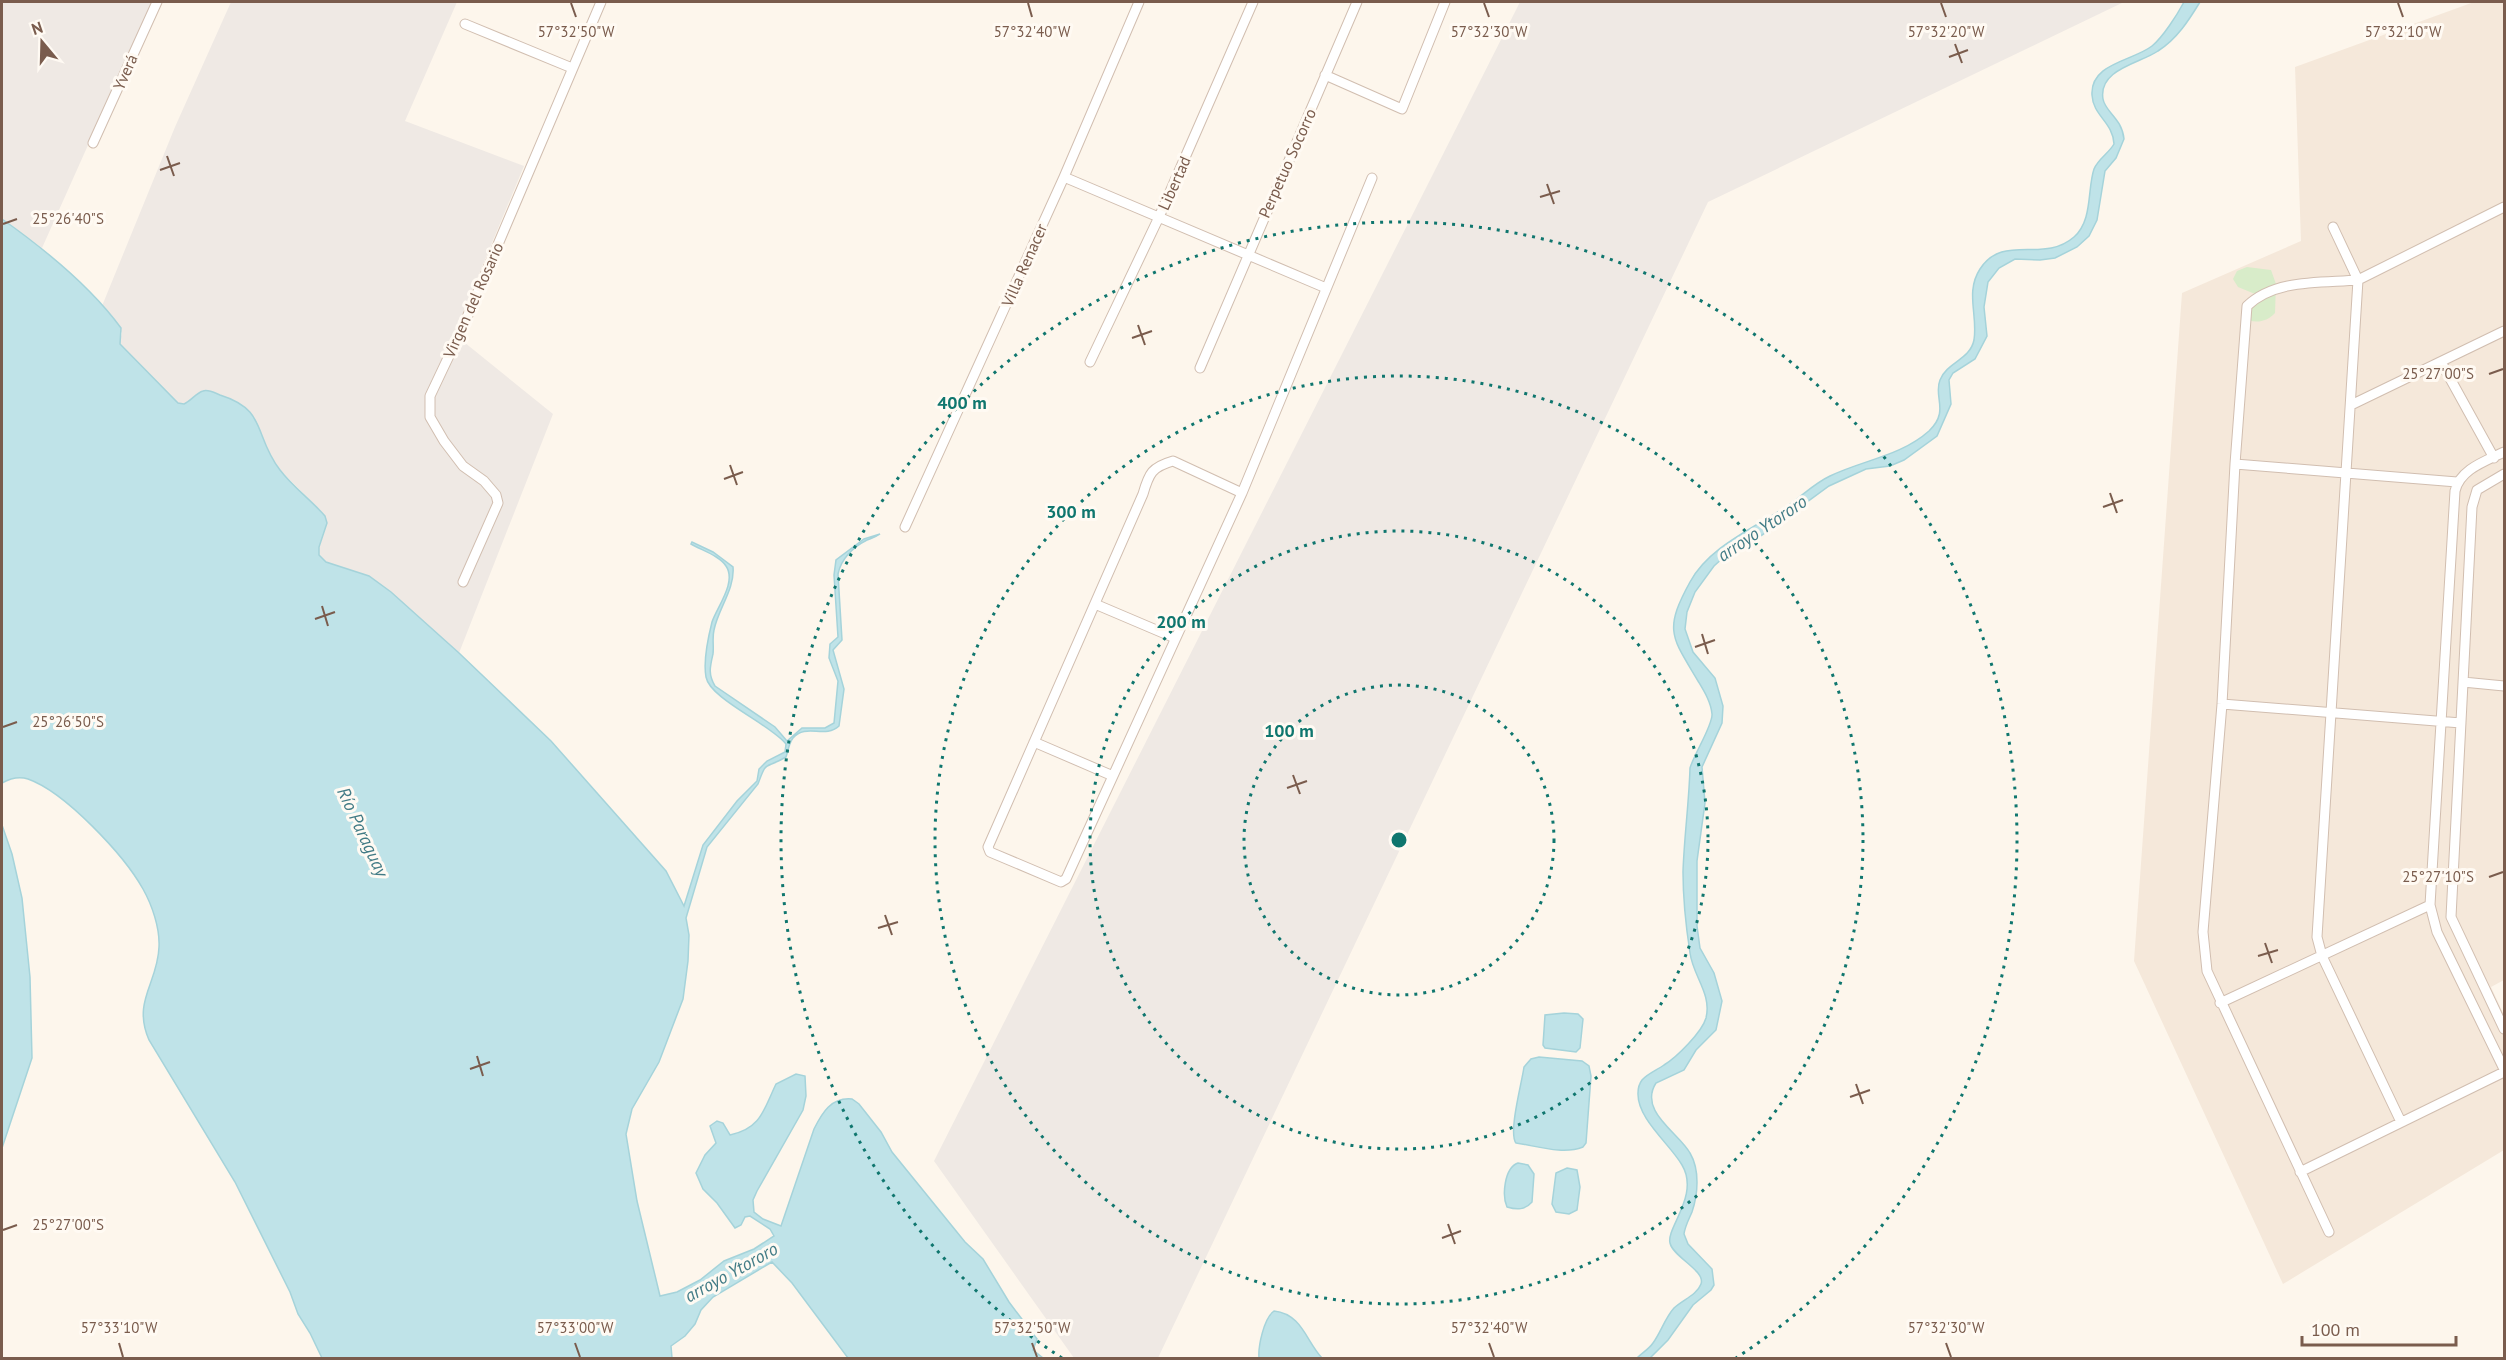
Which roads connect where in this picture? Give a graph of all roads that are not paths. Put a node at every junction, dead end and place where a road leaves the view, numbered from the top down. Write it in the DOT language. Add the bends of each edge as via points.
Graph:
graph roads {
  1 [pos="157,2"];
  2 [pos="601,2"];
  3 [pos="1139,2"];
  4 [pos="1253,2"];
  5 [pos="1357,2"];
  6 [pos="1445,2"];
  7 [pos="465,24"];
  8 [pos="572,68"];
  9 [pos="1325,75"];
  10 [pos="93,143"];
  11 [pos="1064,177"];
  12 [pos="1372,178"];
  13 [pos="2505,207"];
  14 [pos="1159,217"];
  15 [pos="2333,227"];
  16 [pos="1247,255"];
  17 [pos="2358,280"];
  18 [pos="1326,288"];
  19 [pos="2505,331"];
  20 [pos="1090,362"];
  21 [pos="2441,362"];
  22 [pos="1200,368"];
  23 [pos="2350,405"];
  24 [pos="2505,452"];
  25 [pos="2494,458"];
  26 [pos="2235,464"];
  27 [pos="2468,471"];
  28 [pos="2347,474"];
  29 [pos="2505,474"];
  30 [pos="2456,486"];
  31 [pos="2481,487"];
  32 [pos="1242,493"];
  33 [pos="2474,496"];
  34 [pos="905,527"];
  35 [pos="463,582"];
  36 [pos="1095,604"];
  37 [pos="1175,638"];
  38 [pos="2463,682"];
  39 [pos="2505,686"];
  40 [pos="2222,704"];
  41 [pos="2332,713"];
  42 [pos="2442,720"];
  43 [pos="2461,723"];
  44 [pos="1034,742"];
  45 [pos="1113,776"];
  46 [pos="2430,905"];
  47 [pos="2322,956"];
  48 [pos="2220,1003"];
  49 [pos="2505,1029"];
  50 [pos="2505,1070"];
  51 [pos="2401,1122"];
  52 [pos="2300,1172"];
  53 [pos="2329,1232"];
  1 -- 10 [label="street, Yverá"];
  2 -- 8 [label="street, Virgen del Rosario"];
  3 -- 11 [label="street, Villa Renacer"];
  4 -- 14 [label="street, Libertad"];
  5 -- 9 [label="street, Perpetuo Socorro"];
  6 -- 9 [label="street" via="1402,109"];
  7 -- 8 [label="street"];
  8 -- 35 [label="street, Virgen del Rosario" via="430,396 430,417 444,441 463,466 484,481 498,503"];
  9 -- 16 [label="street, Perpetuo Socorro"];
  11 -- 14 [label="street"];
  11 -- 34 [label="street, Villa Renacer"];
  12 -- 18 [label="street"];
  13 -- 17 [label="street"];
  14 -- 16 [label="street"];
  14 -- 20 [label="street, Libertad"];
  15 -- 17 [label="street"];
  16 -- 18 [label="street"];
  16 -- 22 [label="street, Perpetuo Socorro"];
  17 -- 23 [label="street"];
  17 -- 26 [label="street" via="2276,289 2258,296 2247,306"];
  18 -- 32 [label="street"];
  19 -- 21 [label="street"];
  21 -- 23 [label="street"];
  21 -- 25 [label="street"];
  23 -- 28 [label="street"];
  24 -- 25 [label="street"];
  25 -- 27 [label="street"];
  26 -- 28 [label="street"];
  26 -- 40 [label="street"];
  27 -- 30 [label="street"];
  27 -- 31 [label="street"];
  28 -- 30 [label="street"];
  28 -- 41 [label="street"];
  29 -- 31 [label="street"];
  30 -- 33 [label="street"];
  30 -- 42 [label="street"];
  31 -- 33 [label="street"];
  32 -- 36 [label="street" via="1173,461 1157,466"];
  32 -- 37 [label="street"];
  33 -- 38 [label="street"];
  36 -- 37 [label="street"];
  36 -- 44 [label="street"];
  37 -- 45 [label="street"];
  38 -- 39 [label="street"];
  38 -- 43 [label="street"];
  40 -- 41 [label="street"];
  40 -- 48 [label="street" via="2203,932 2207,971"];
  41 -- 42 [label="street"];
  41 -- 47 [label="street" via="2317,915"];
  42 -- 43 [label="street"];
  42 -- 46 [label="street"];
  43 -- 49 [label="street" via="2451,917"];
  44 -- 45 [label="street"];
  44 -- 45 [label="street" via="988,847 990,852 1064,882"];
  46 -- 47 [label="street"];
  46 -- 50 [label="street" via="2437,932"];
  47 -- 48 [label="street"];
  47 -- 51 [label="street"];
  48 -- 52 [label="street"];
  50 -- 51 [label="street"];
  51 -- 52 [label="street"];
  52 -- 53 [label="street"];
}
